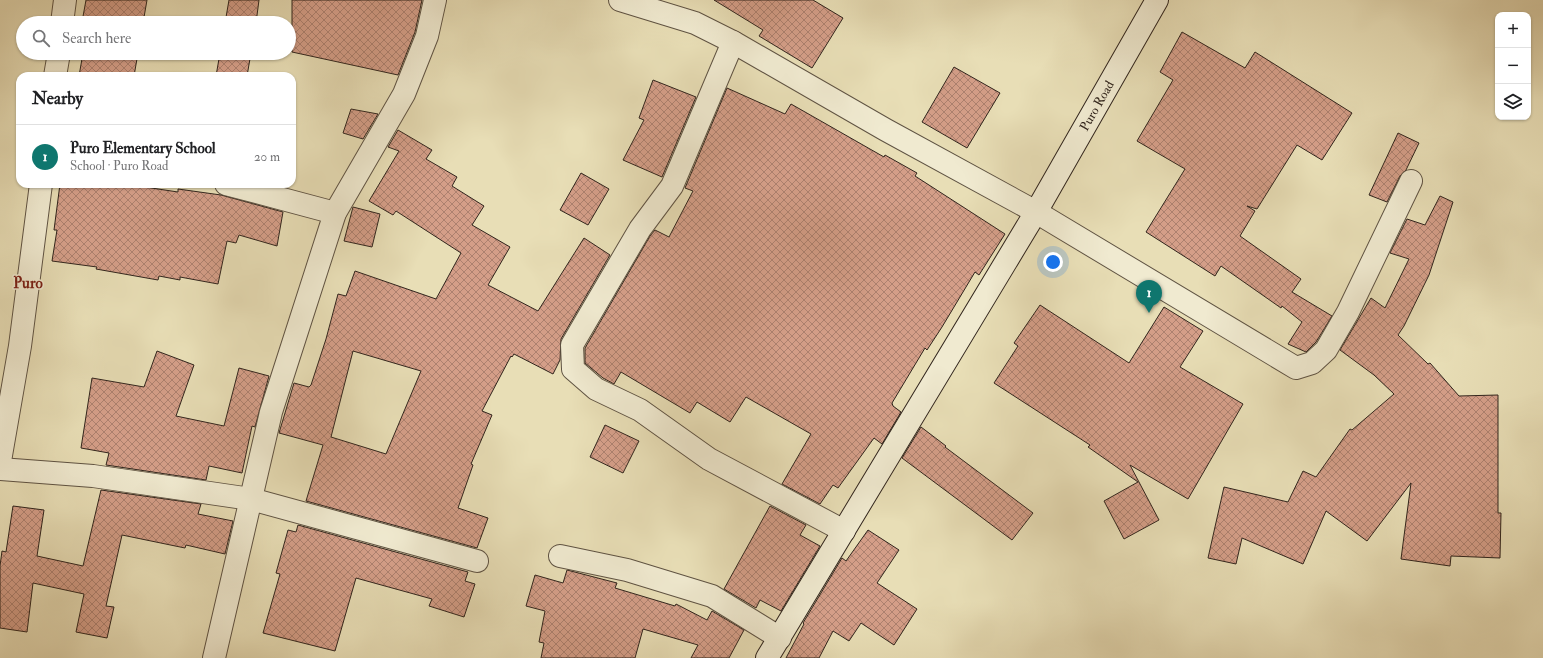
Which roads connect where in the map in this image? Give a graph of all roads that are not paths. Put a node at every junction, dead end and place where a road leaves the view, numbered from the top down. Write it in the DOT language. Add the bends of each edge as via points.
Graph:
graph roads {
  1 [pos="66,0"];
  2 [pos="435,0"];
  3 [pos="620,0"];
  4 [pos="1157,0"];
  5 [pos="63,16"];
  6 [pos="733,42"];
  7 [pos="57,60"];
  8 [pos="56,72"];
  9 [pos="1411,181"];
  10 [pos="40,188"];
  11 [pos="241,188"];
  12 [pos="1036,212"];
  13 [pos="335,213"];
  14 [pos="0,461"];
  15 [pos="0,469"];
  16 [pos="251,499"];
  17 [pos="844,531"];
  18 [pos="560,556"];
  19 [pos="477,561"];
  20 [pos="780,638"];
  21 [pos="214,658"];
  22 [pos="767,658"];
  1 -- 5 [label="street"];
  2 -- 13 [label="street" via="427,36 404,94"];
  3 -- 6 [label="street" via="695,24"];
  4 -- 12 [label="street, Puro Road"];
  6 -- 12 [label="street"];
  6 -- 17 [label="street" via="672,186 640,229 572,345 572,369 596,389 640,410 708,459"];
  7 -- 8 [label="street"];
  9 -- 12 [label="street" via="1348,312 1326,350 1312,363 1296,368"];
  10 -- 14 [label="street" via="20,346"];
  11 -- 13 [label="street"];
  12 -- 17 [label="street, Puro Road"];
  13 -- 16 [label="street" via="271,412"];
  15 -- 16 [label="street" via="93,476"];
  16 -- 19 [label="street"];
  16 -- 21 [label="street"];
  17 -- 20 [label="street, Puro Road"];
  18 -- 20 [label="street" via="627,570 712,596"];
  20 -- 22 [label="street, Puro Road"];
}
